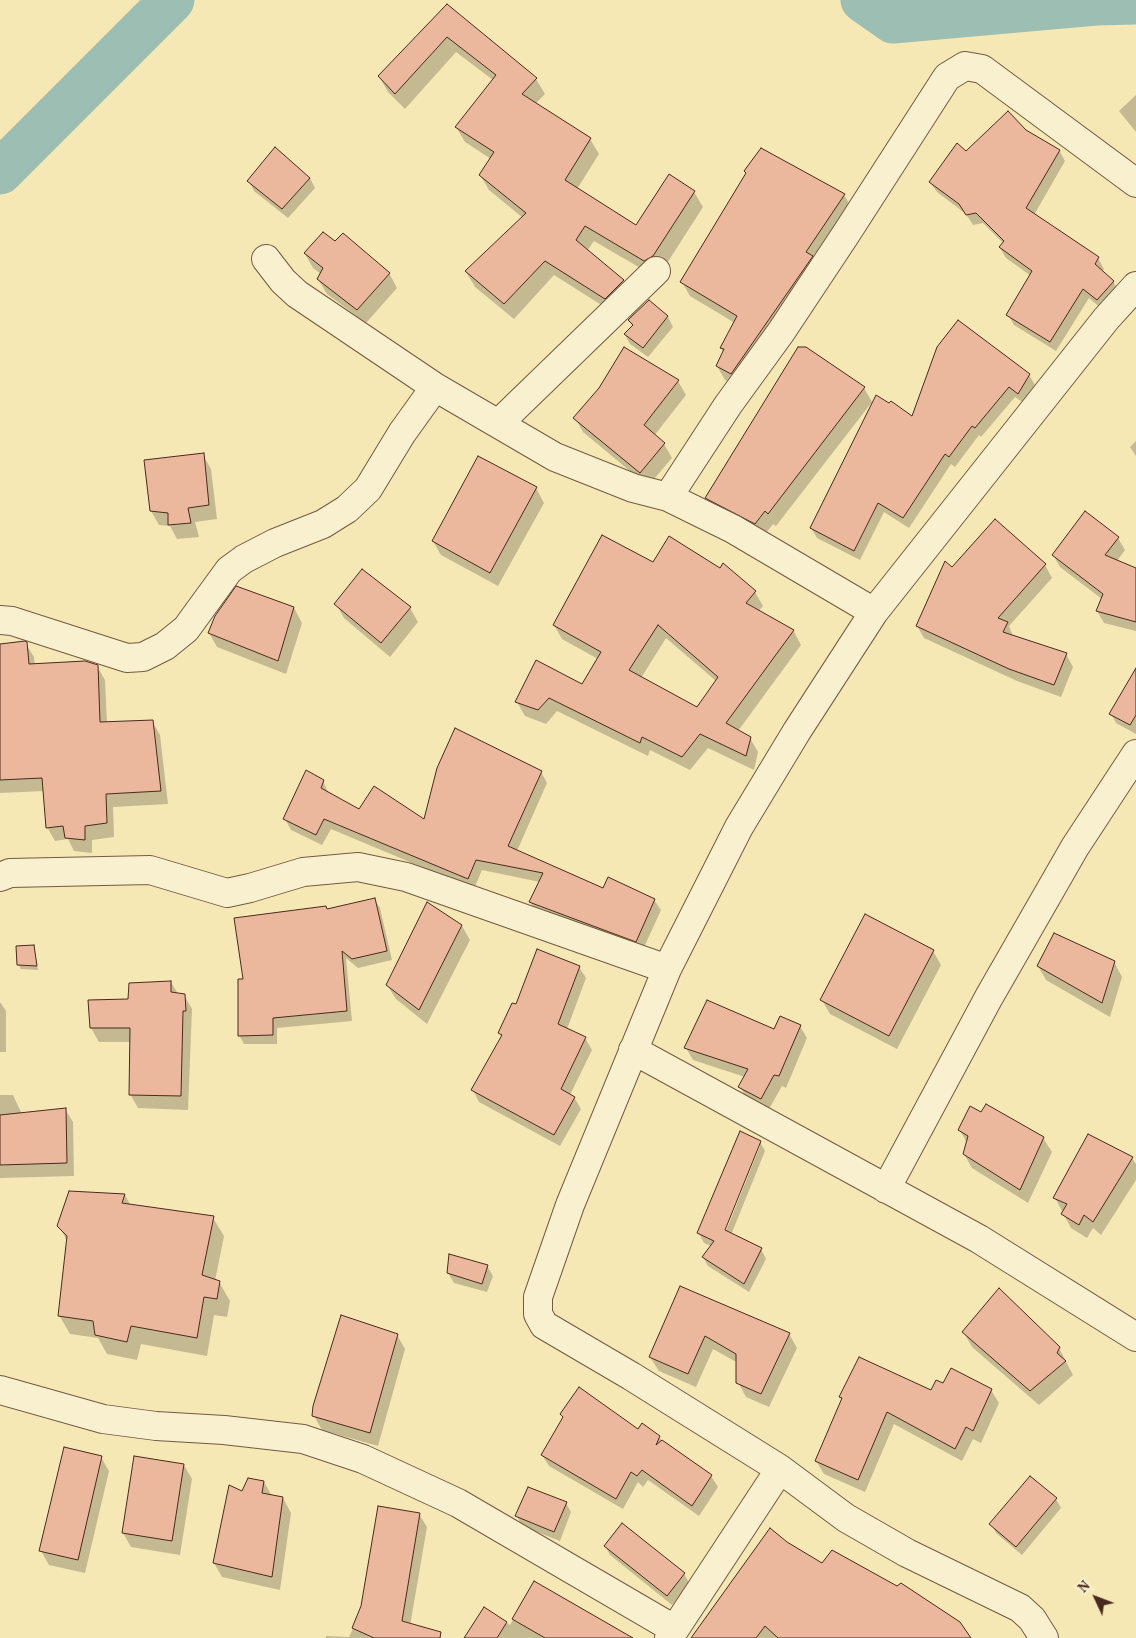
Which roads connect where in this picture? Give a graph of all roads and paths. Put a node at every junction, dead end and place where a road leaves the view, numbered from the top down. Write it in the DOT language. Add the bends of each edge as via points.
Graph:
graph roads {
  1 [pos="1136,183"];
  2 [pos="266,259"];
  3 [pos="656,271"];
  4 [pos="1136,286"];
  5 [pos="435,387"];
  6 [pos="499,423"];
  7 [pos="668,497"];
  8 [pos="874,612"];
  9 [pos="0,620"];
  10 [pos="1136,754"];
  11 [pos="0,877"];
  12 [pos="667,969"];
  13 [pos="633,1050"];
  14 [pos="886,1190"];
  15 [pos="1136,1336"];
  16 [pos="0,1390"];
  17 [pos="780,1469"];
  18 [pos="672,1634"];
  19 [pos="1044,1638"];
  1 -- 7 [label="street" via="982,69 965,66 947,77 841,242"];
  2 -- 5 [label="street" via="282,281 297,294"];
  3 -- 6 [label="street"];
  4 -- 8 [label="street" via="1106,319"];
  5 -- 6 [label="street"];
  5 -- 9 [label="street" via="368,488 347,509 322,524 275,542 229,570 186,629 165,646 143,657 127,658"];
  6 -- 7 [label="street" via="555,457 632,488"];
  7 -- 8 [label="street" via="733,529"];
  8 -- 12 [label="street" via="739,827"];
  10 -- 14 [label="street" via="1070,855 989,997"];
  11 -- 12 [label="street" via="10,873 150,870 227,892 303,872 358,868 406,877"];
  12 -- 13 [label="street"];
  13 -- 14 [label="street"];
  13 -- 17 [label="street" via="570,1205 538,1297 538,1314 544,1325"];
  14 -- 15 [label="street" via="979,1239"];
  16 -- 18 [label="street" via="103,1419 303,1438 363,1459 458,1503"];
  17 -- 18 [label="street"];
  17 -- 19 [label="street" via="846,1518 907,1553 1020,1608"];
}
